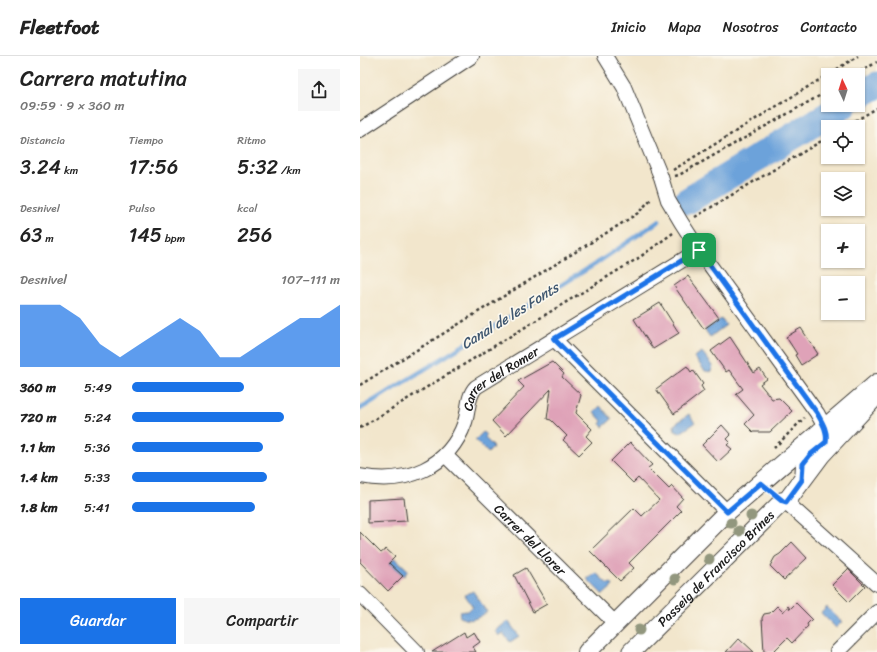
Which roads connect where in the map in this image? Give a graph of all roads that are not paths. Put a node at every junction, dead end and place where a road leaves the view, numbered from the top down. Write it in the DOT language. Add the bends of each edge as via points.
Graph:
graph roads {
  1 [pos="472,56"];
  2 [pos="605,56"];
  3 [pos="360,130"];
  4 [pos="699,250"];
  5 [pos="554,339"];
  6 [pos="877,383"];
  7 [pos="877,395"];
  8 [pos="824,427"];
  9 [pos="445,455"];
  10 [pos="777,469"];
  11 [pos="360,476"];
  12 [pos="761,483"];
  13 [pos="792,493"];
  14 [pos="727,512"];
  15 [pos="877,584"];
  16 [pos="360,594"];
  17 [pos="877,612"];
  18 [pos="615,623"];
  19 [pos="417,652"];
  20 [pos="587,652"];
  21 [pos="631,652"];
  22 [pos="837,652"];
  1 -- 3 [label="street"];
  2 -- 4 [label="street" via="624,87 668,200"];
  4 -- 5 [label="street, Carrer del Romer"];
  4 -- 8 [label="street" via="817,413"];
  5 -- 9 [label="street, Carrer del Romer" via="471,392 464,422 456,440"];
  5 -- 14 [label="street"];
  6 -- 8 [label="street"];
  7 -- 13 [label="street, Passeig de Francisco Brines" via="821,455"];
  8 -- 10 [label="street"];
  8 -- 13 [label="street" via="826,442 803,464"];
  9 -- 11 [label="street, Carrer del Romer" via="424,470 402,477 380,479"];
  9 -- 18 [label="street, Carrer del Llorer"];
  10 -- 12 [label="street"];
  10 -- 13 [label="street"];
  12 -- 13 [label="street"];
  12 -- 14 [label="street"];
  13 -- 15 [label="street"];
  13 -- 21 [label="street, Passeig de Francisco Brines"];
  14 -- 18 [label="street"];
  16 -- 19 [label="street"];
  17 -- 22 [label="street"];
  18 -- 20 [label="street"];
}
